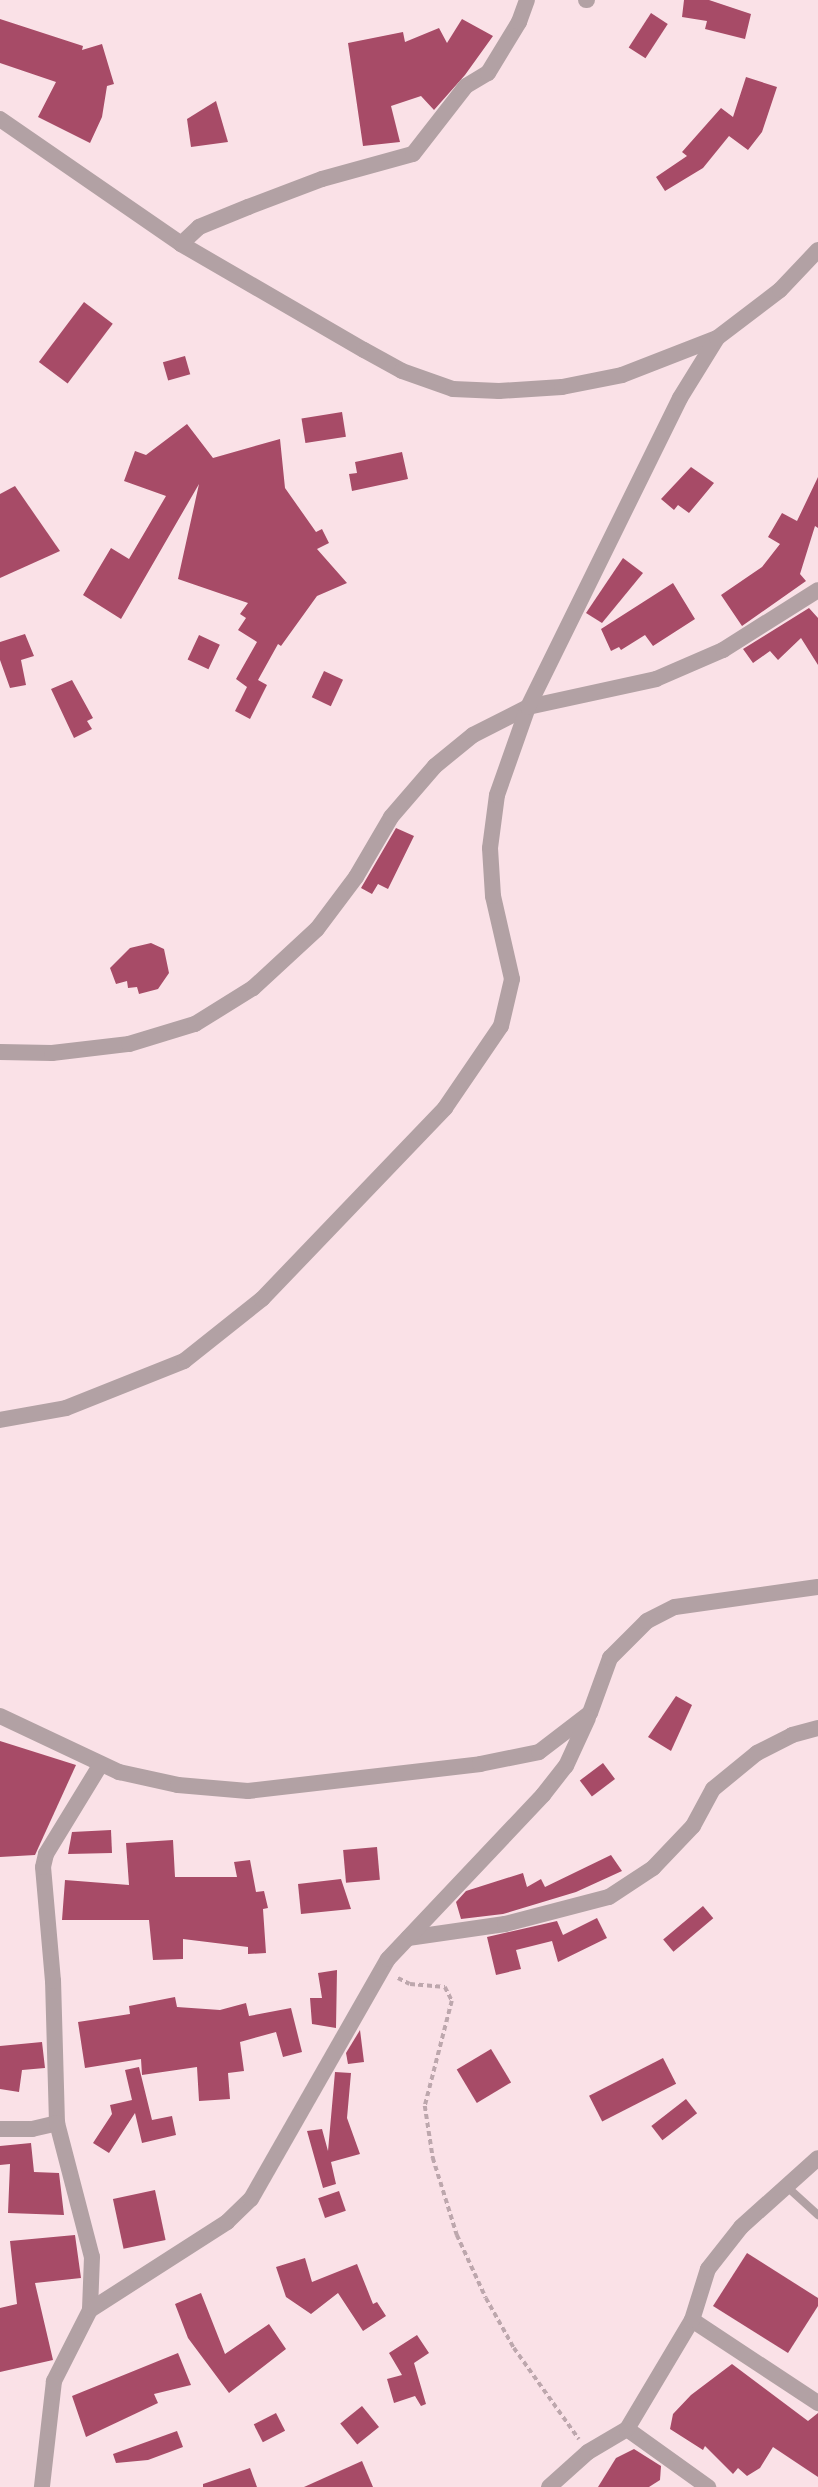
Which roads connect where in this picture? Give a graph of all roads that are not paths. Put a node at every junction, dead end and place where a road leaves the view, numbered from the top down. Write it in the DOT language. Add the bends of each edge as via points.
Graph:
graph roads {
  1 [pos="527,0"];
  2 [pos="0,119"];
  3 [pos="181,244"];
  4 [pos="818,250"];
  5 [pos="717,338"];
  6 [pos="818,590"];
  7 [pos="528,707"];
  8 [pos="0,1052"];
  9 [pos="0,1420"];
  10 [pos="818,1587"];
  11 [pos="590,1713"];
  12 [pos="0,1716"];
  13 [pos="818,1728"];
  14 [pos="102,1763"];
  15 [pos="408,1938"];
  16 [pos="57,2123"];
  17 [pos="0,2129"];
  18 [pos="818,2158"];
  19 [pos="785,2185"];
  20 [pos="818,2215"];
  21 [pos="90,2310"];
  22 [pos="692,2320"];
  23 [pos="818,2403"];
  24 [pos="627,2428"];
  25 [pos="42,2487"];
  26 [pos="549,2487"];
  27 [pos="708,2487"];
  1 -- 3 [label="street" via="488,73 466,86 413,154 322,179 248,207 199,227"];
  2 -- 3 [label="street"];
  3 -- 5 [label="street" via="393,366 453,389 562,387 622,375"];
  4 -- 5 [label="street" via="780,290"];
  5 -- 7 [label="street" via="680,398"];
  6 -- 7 [label="street" via="723,650 656,678"];
  7 -- 8 [label="street" via="473,735 435,766 391,817 356,877 317,929 253,988 195,1024 129,1044 52,1053"];
  7 -- 9 [label="street" via="497,795 490,848 493,896 512,979 501,1026 445,1108 262,1299 184,1362 66,1408"];
  10 -- 11 [label="street" via="675,1607 647,1621 610,1658"];
  11 -- 14 [label="street" via="539,1752 480,1764 248,1791 189,1786 119,1772"];
  11 -- 15 [label="street" via="566,1766 551,1785"];
  12 -- 14 [label="street"];
  13 -- 15 [label="street" via="792,1735 757,1754 713,1789 694,1826 653,1868 609,1897 505,1924"];
  14 -- 16 [label="street" via="46,1854 43,1867 53,1981"];
  15 -- 21 [label="street" via="388,1959 251,2199 227,2222"];
  16 -- 17 [label="street"];
  16 -- 21 [label="street" via="92,2257"];
  18 -- 19 [label="street"];
  19 -- 20 [label="lane"];
  19 -- 22 [label="street" via="741,2227 708,2269"];
  21 -- 25 [label="street" via="54,2381"];
  22 -- 23 [label="street"];
  22 -- 24 [label="street"];
  24 -- 26 [label="street" via="588,2452"];
  24 -- 27 [label="street"];
}
